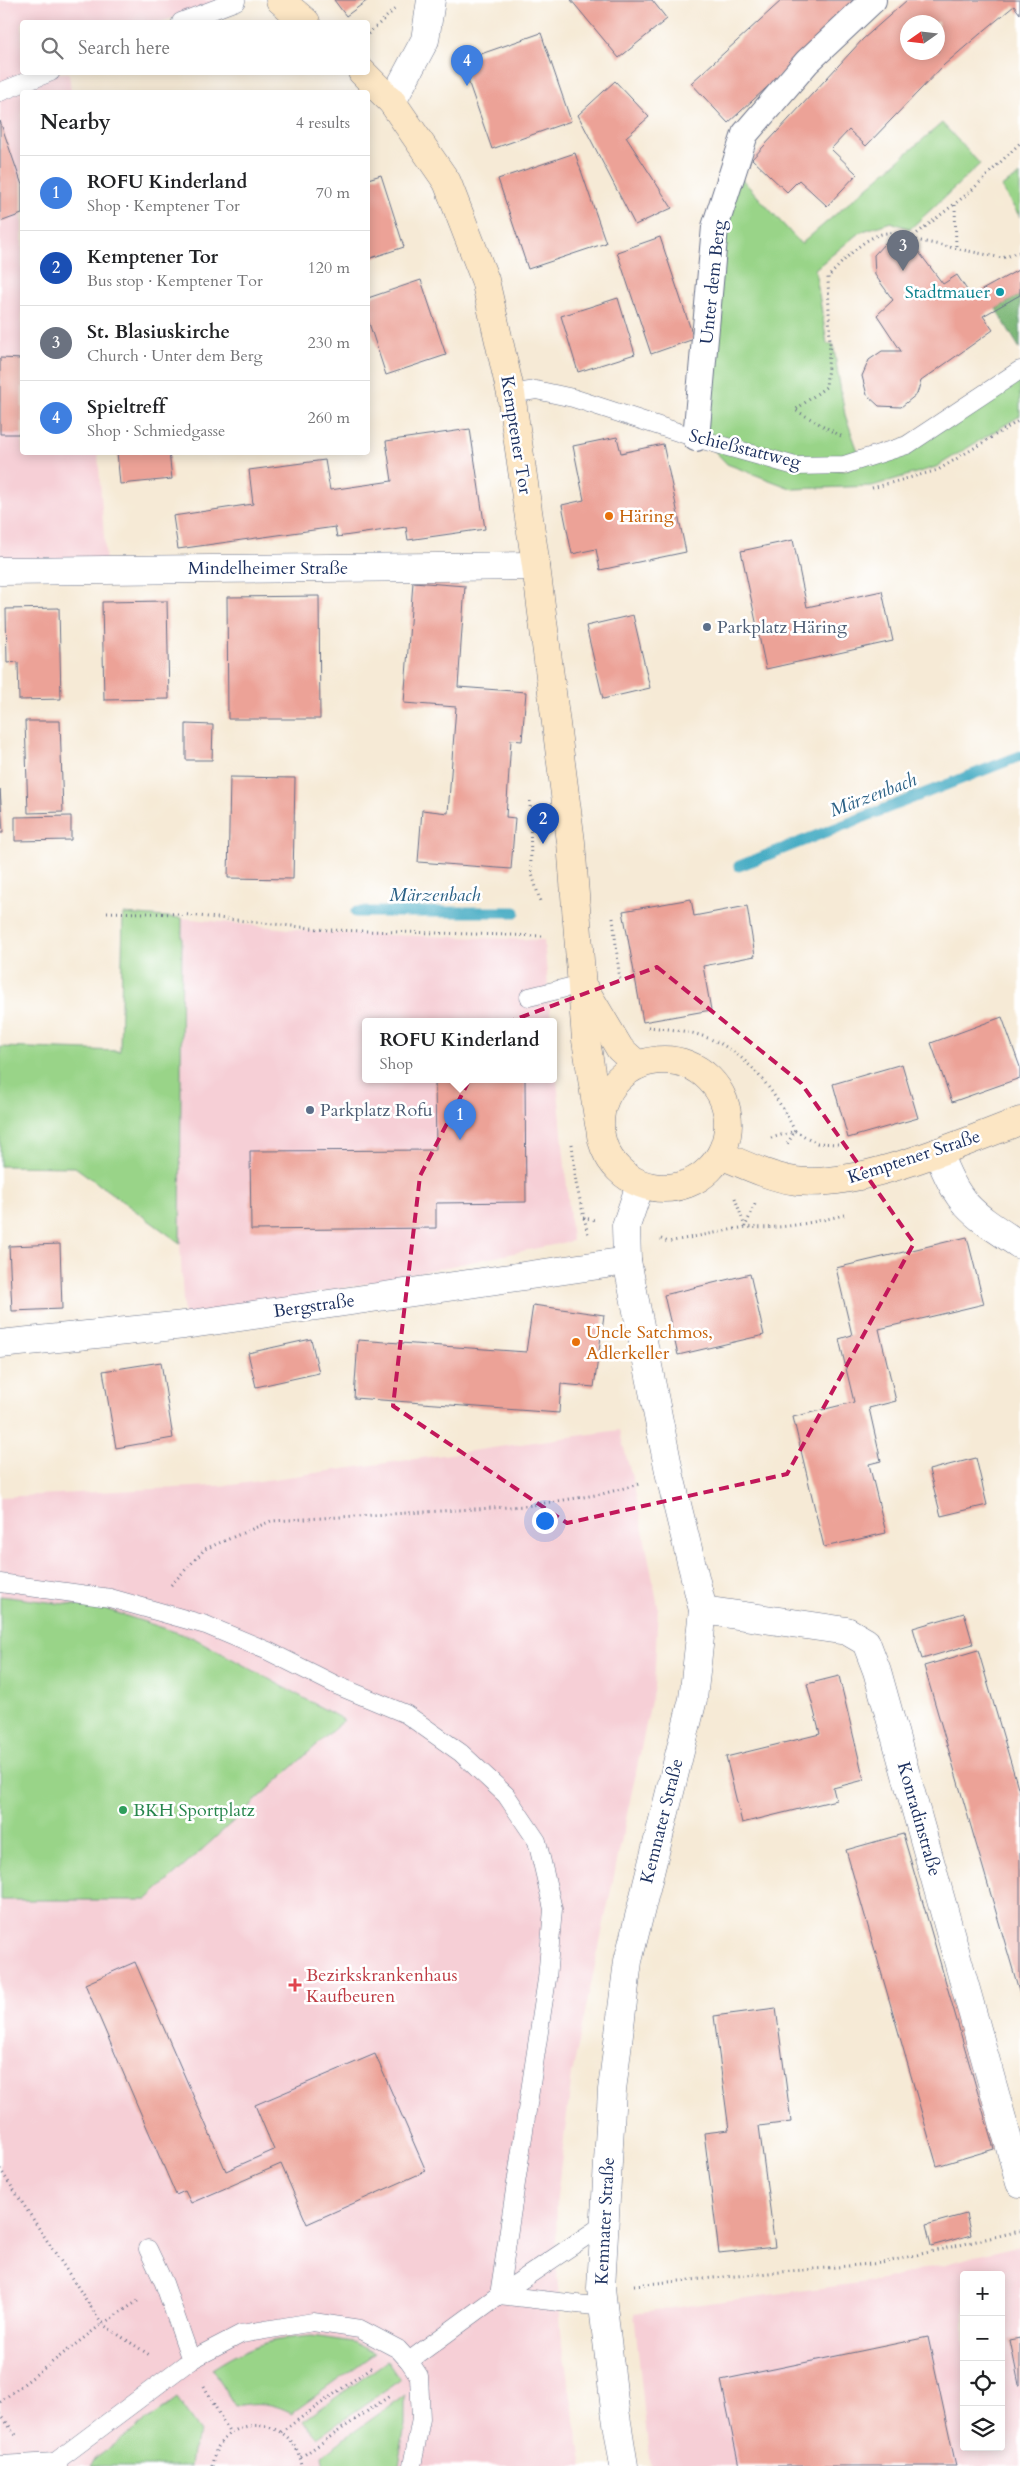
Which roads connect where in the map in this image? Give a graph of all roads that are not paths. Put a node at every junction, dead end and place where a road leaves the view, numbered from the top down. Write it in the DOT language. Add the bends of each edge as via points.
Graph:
graph roads {
  1 [pos="280,0"];
  2 [pos="431,0"];
  3 [pos="873,0"];
  4 [pos="236,1"];
  5 [pos="186,20"];
  6 [pos="304,20"];
  7 [pos="43,75"];
  8 [pos="365,75"];
  9 [pos="0,92"];
  10 [pos="392,102"];
  11 [pos="1020,370"];
  12 [pos="511,394"];
  13 [pos="696,438"];
  14 [pos="536,566"];
  15 [pos="0,571"];
  16 [pos="582,984"];
  17 [pos="529,996"];
  18 [pos="638,1065"];
  19 [pos="1020,1121"];
  20 [pos="599,1124"];
  21 [pos="938,1152"];
  22 [pos="721,1154"];
  23 [pos="640,1184"];
  24 [pos="1020,1245"];
  25 [pos="626,1261"];
  26 [pos="0,1344"];
  27 [pos="0,1582"];
  28 [pos="703,1610"];
  29 [pos="1020,2183"];
  30 [pos="603,2225"];
  31 [pos="148,2249"];
  32 [pos="499,2295"];
  33 [pos="602,2298"];
  34 [pos="191,2360"];
  35 [pos="409,2362"];
  36 [pos="57,2464"];
  37 [pos="0,2465"];
  38 [pos="412,2466"];
  39 [pos="624,2466"];
  1 -- 6 [label="main road"];
  2 -- 10 [label="street" via="425,40"];
  3 -- 13 [label="street, Unter dem Berg" via="807,62 744,134 715,226"];
  4 -- 5 [label="lane"];
  7 -- 9 [label="lane"];
  8 -- 10 [label="main road, Kemptener Tor"];
  10 -- 12 [label="main road, Kemptener Tor" via="447,182 485,280"];
  11 -- 13 [label="lane, Schießstattweg" via="907,445 844,466 795,466"];
  12 -- 13 [label="lane, Schießstattweg" via="536,390 573,398"];
  12 -- 14 [label="main road, Kemptener Tor"];
  14 -- 15 [label="street, Mindelheimer Straße"];
  14 -- 16 [label="main road, Kemptener Tor" via="571,842"];
  16 -- 17 [label="lane"];
  16 -- 18 [label="main road, Kemptener Tor" via="620,1049"];
  16 -- 20 [label="main road, Kemptener Tor" via="586,1040"];
  18 -- 20 [label="main road" via="620,1076 606,1094"];
  18 -- 22 [label="main road" via="658,1060 680,1062 696,1068 713,1082 727,1113 727,1137"];
  19 -- 21 [label="main road, Kemptener Straße"];
  20 -- 23 [label="main road" via="610,1160 617,1169"];
  21 -- 22 [label="main road, Kemptener Straße" via="838,1182 797,1181 768,1175"];
  21 -- 24 [label="street" via="960,1199 976,1216"];
  22 -- 23 [label="main road" via="711,1168 680,1187 659,1189"];
  23 -- 25 [label="street, Kemnater Straße" via="626,1226"];
  25 -- 26 [label="street, Bergstraße" via="184,1325"];
  25 -- 28 [label="street, Kemnater Straße" via="670,1476"];
  27 -- 32 [label="lane" via="110,1598 206,1625 268,1651 336,1685 406,1714 461,1754 506,1796 537,1841 553,1909 547,1979"];
  28 -- 29 [label="street, Konradinstraße" via="847,1632 866,1642 878,1671"];
  28 -- 30 [label="street, Kemnater Straße" via="693,1699 628,1961 612,2090"];
  30 -- 32 [label="lane"];
  30 -- 33 [label="street, Kemnater Straße"];
  31 -- 34 [label="lane" via="164,2283"];
  32 -- 33 [label="lane"];
  32 -- 35 [label="lane"];
  33 -- 39 [label="street, Kemnater Straße"];
  34 -- 35 [label="lane" via="242,2334 313,2322 360,2329"];
  34 -- 36 [label="lane"];
  35 -- 38 [label="lane" via="421,2419"];
  36 -- 37 [label="lane"];
}
